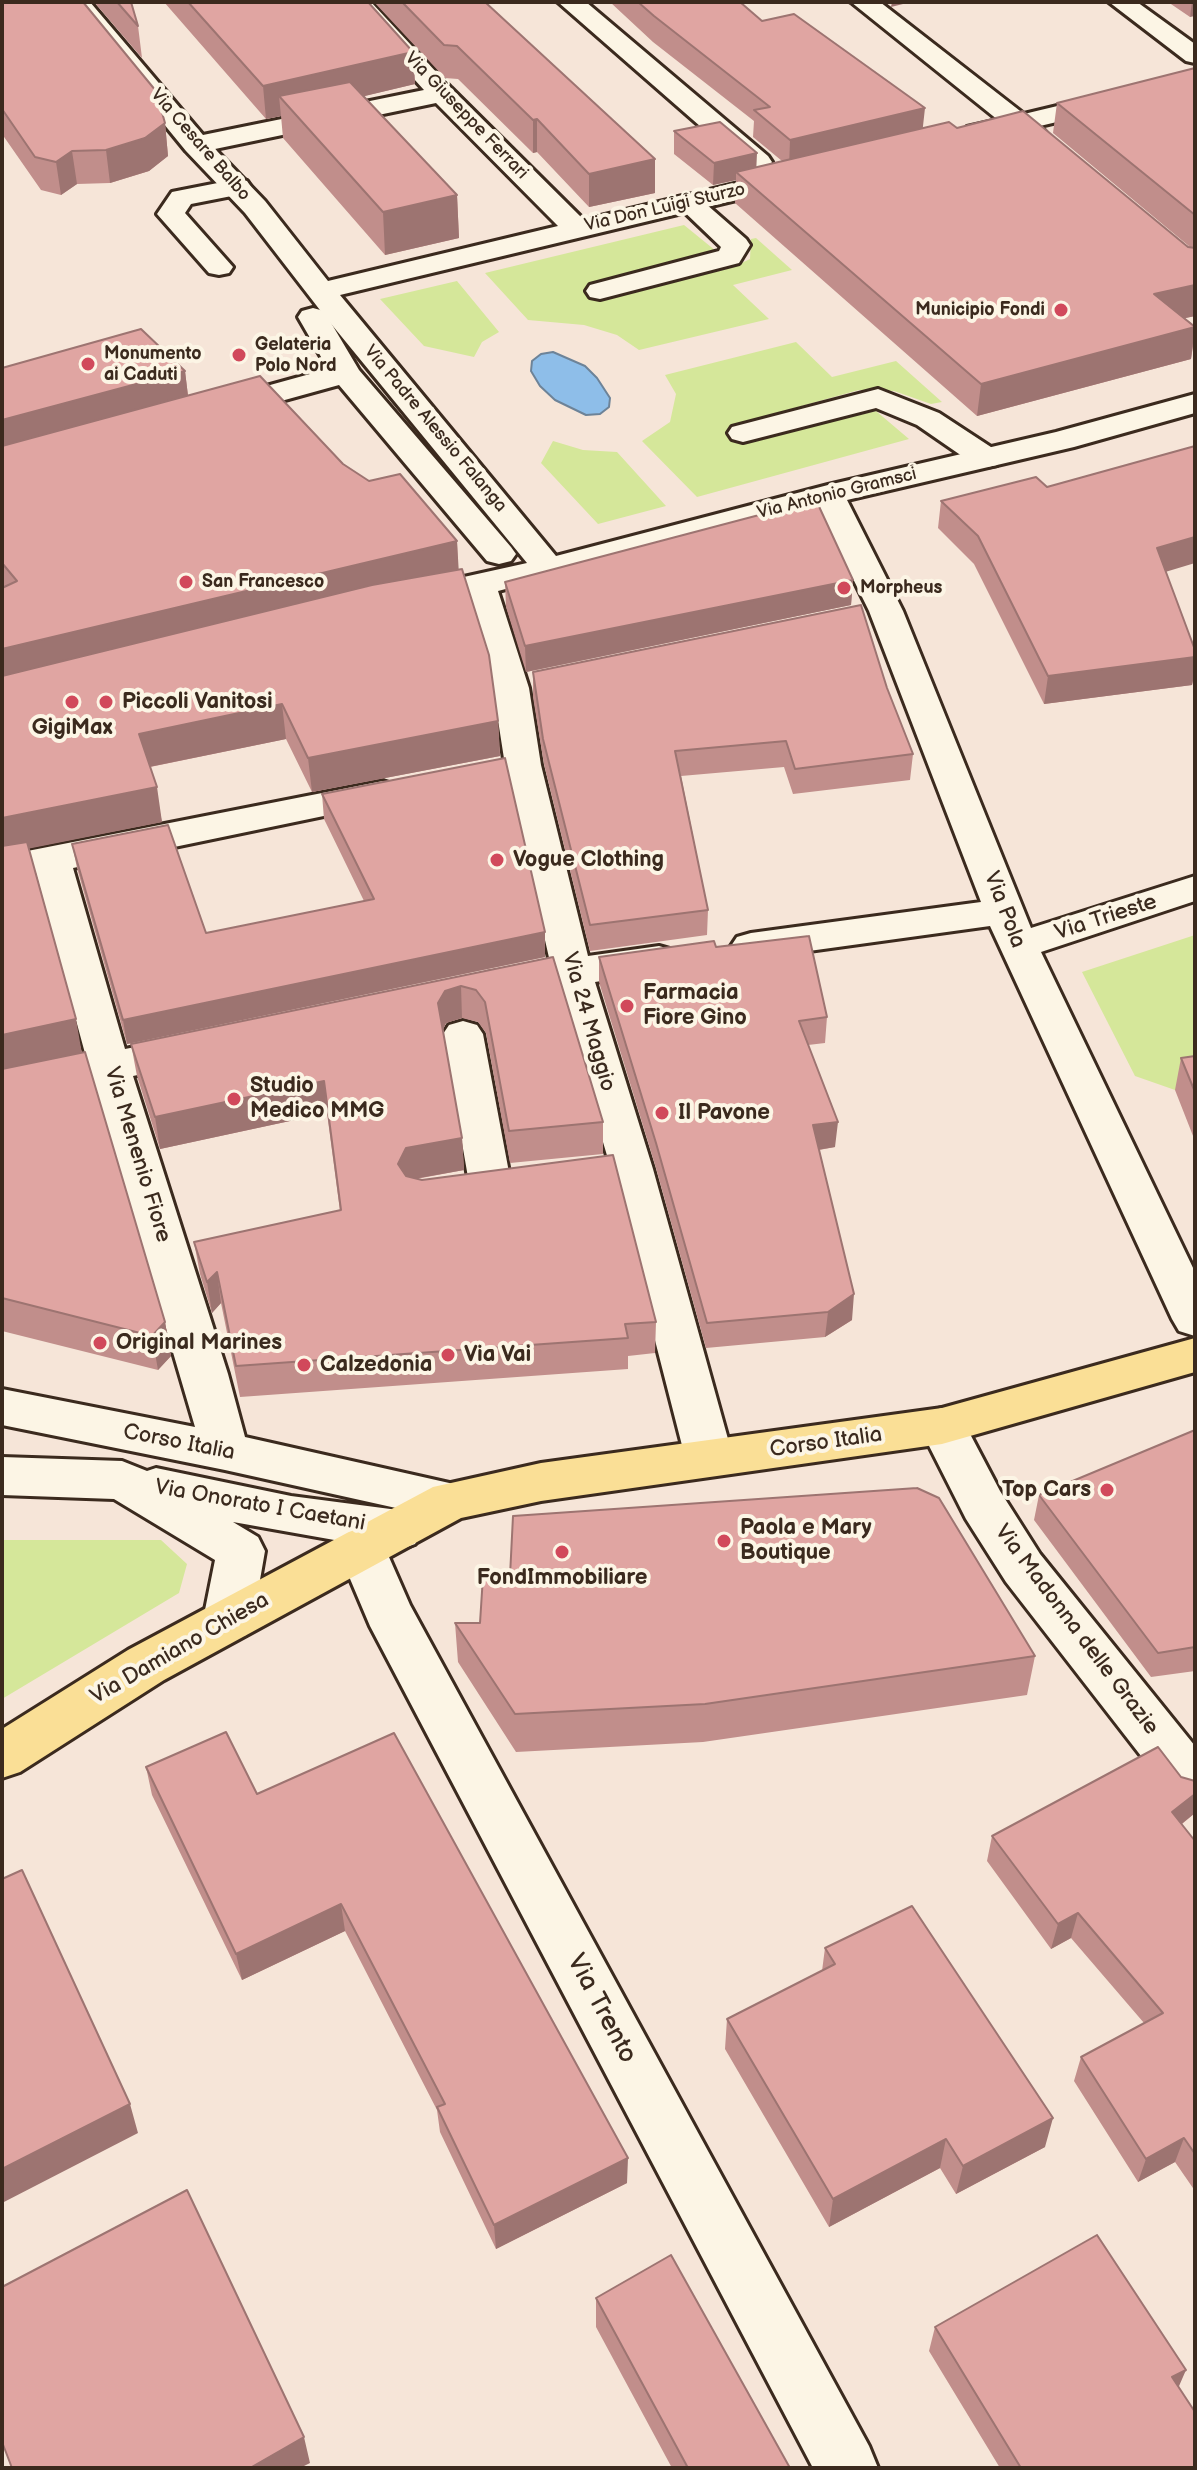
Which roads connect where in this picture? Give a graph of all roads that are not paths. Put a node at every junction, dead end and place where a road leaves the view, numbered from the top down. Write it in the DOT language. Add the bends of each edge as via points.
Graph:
graph roads {
  1 [pos="77,2"];
  2 [pos="357,2"];
  3 [pos="571,2"];
  4 [pos="864,2"];
  5 [pos="1121,2"];
  6 [pos="1195,56"];
  7 [pos="1195,81"];
  8 [pos="442,94"];
  9 [pos="1019,123"];
  10 [pos="945,141"];
  11 [pos="196,145"];
  12 [pos="1054,152"];
  13 [pos="812,173"];
  14 [pos="783,180"];
  15 [pos="238,187"];
  16 [pos="688,203"];
  17 [pos="577,229"];
  18 [pos="219,267"];
  19 [pos="600,291"];
  20 [pos="317,304"];
  21 [pos="346,374"];
  22 [pos="1195,403"];
  23 [pos="181,419"];
  24 [pos="743,433"];
  25 [pos="986,458"];
  26 [pos="828,495"];
  27 [pos="547,568"];
  28 [pos="489,570"];
  29 [pos="373,606"];
  30 [pos="414,786"];
  31 [pos="55,858"];
  32 [pos="2,868"];
  33 [pos="1195,888"];
  34 [pos="1011,928"];
  35 [pos="572,971"];
  36 [pos="457,992"];
  37 [pos="463,1034"];
  38 [pos="231,1041"];
  39 [pos="110,1068"];
  40 [pos="2,1088"];
  41 [pos="451,1189"];
  42 [pos="1195,1319"];
  43 [pos="1195,1355"];
  44 [pos="2,1407"];
  45 [pos="942,1426"];
  46 [pos="225,1451"];
  47 [pos="709,1457"];
  48 [pos="2,1476"];
  49 [pos="122,1480"];
  50 [pos="450,1501"];
  51 [pos="379,1539"];
  52 [pos="228,1620"];
  53 [pos="2,1756"];
  54 [pos="1195,1785"];
  55 [pos="847,2468"];
  1 -- 11 [label="street, Via Cesare Balbo"];
  2 -- 8 [label="street, Via Giuseppe Ferrari"];
  3 -- 14 [label="street"];
  4 -- 9 [label="street"];
  5 -- 6 [label="lane"];
  7 -- 9 [label="street"];
  8 -- 11 [label="street"];
  8 -- 17 [label="street, Via Giuseppe Ferrari"];
  9 -- 10 [label="street"];
  9 -- 12 [label="street"];
  11 -- 15 [label="street, Via Cesare Balbo"];
  13 -- 14 [label="street, Via Don Luigi Sturzo"];
  14 -- 16 [label="street, Via Don Luigi Sturzo"];
  15 -- 18 [label="lane" via="181,198 171,214"];
  15 -- 20 [label="street, Via Cesare Balbo"];
  16 -- 17 [label="street, Via Don Luigi Sturzo"];
  16 -- 19 [label="lane" via="736,245 729,257"];
  17 -- 20 [label="street, Via Don Luigi Sturzo"];
  20 -- 21 [label="street"];
  20 -- 27 [label="street, Via Padre Alessio Falanga"];
  21 -- 23 [label="street"];
  21 -- 28 [label="street"];
  22 -- 25 [label="street, Via Antonio Gramsci"];
  24 -- 25 [label="lane" via="878,398 928,419"];
  25 -- 26 [label="street, Via Antonio Gramsci"];
  26 -- 27 [label="street, Via Antonio Gramsci"];
  26 -- 34 [label="street, Via Pola" via="871,614"];
  27 -- 28 [label="street, Via Antonio Gramsci"];
  28 -- 29 [label="street, Via Antonio Gramsci"];
  28 -- 35 [label="street, Via 24 Maggio" via="525,685 507,768"];
  30 -- 31 [label="street"];
  31 -- 32 [label="street"];
  31 -- 39 [label="street, Via Menenio Fiore"];
  33 -- 34 [label="street, Via Trieste"];
  34 -- 35 [label="street, Via Trieste" via="706,952"];
  34 -- 42 [label="street, Via Pola"];
  35 -- 36 [label="street, Via Trieste"];
  35 -- 47 [label="street, Via 24 Maggio" via="616,1170"];
  37 -- 41 [label="lane" via="506,1181"];
  38 -- 39 [label="street"];
  39 -- 40 [label="street"];
  39 -- 46 [label="street, Via Menenio Fiore"];
  43 -- 45 [label="main road, Corso Italia"];
  44 -- 46 [label="street, Corso Italia"];
  45 -- 47 [label="main road, Corso Italia"];
  45 -- 54 [label="street, Via Madonna delle Grazie" via="1023,1568"];
  46 -- 50 [label="street, Corso Italia"];
  47 -- 50 [label="main road, Corso Italia"];
  48 -- 49 [label="street, Via Onorato I Caetani"];
  49 -- 51 [label="street, Via Onorato I Caetani"];
  49 -- 52 [label="street, Via Onorato I Caetani" via="241,1551"];
  50 -- 51 [label="main road, Corso Italia"];
  51 -- 52 [label="main road, Via Damiano Chiesa"];
  51 -- 55 [label="street, Via Trento" via="388,1611"];
  52 -- 53 [label="main road, Via Damiano Chiesa"];
}
